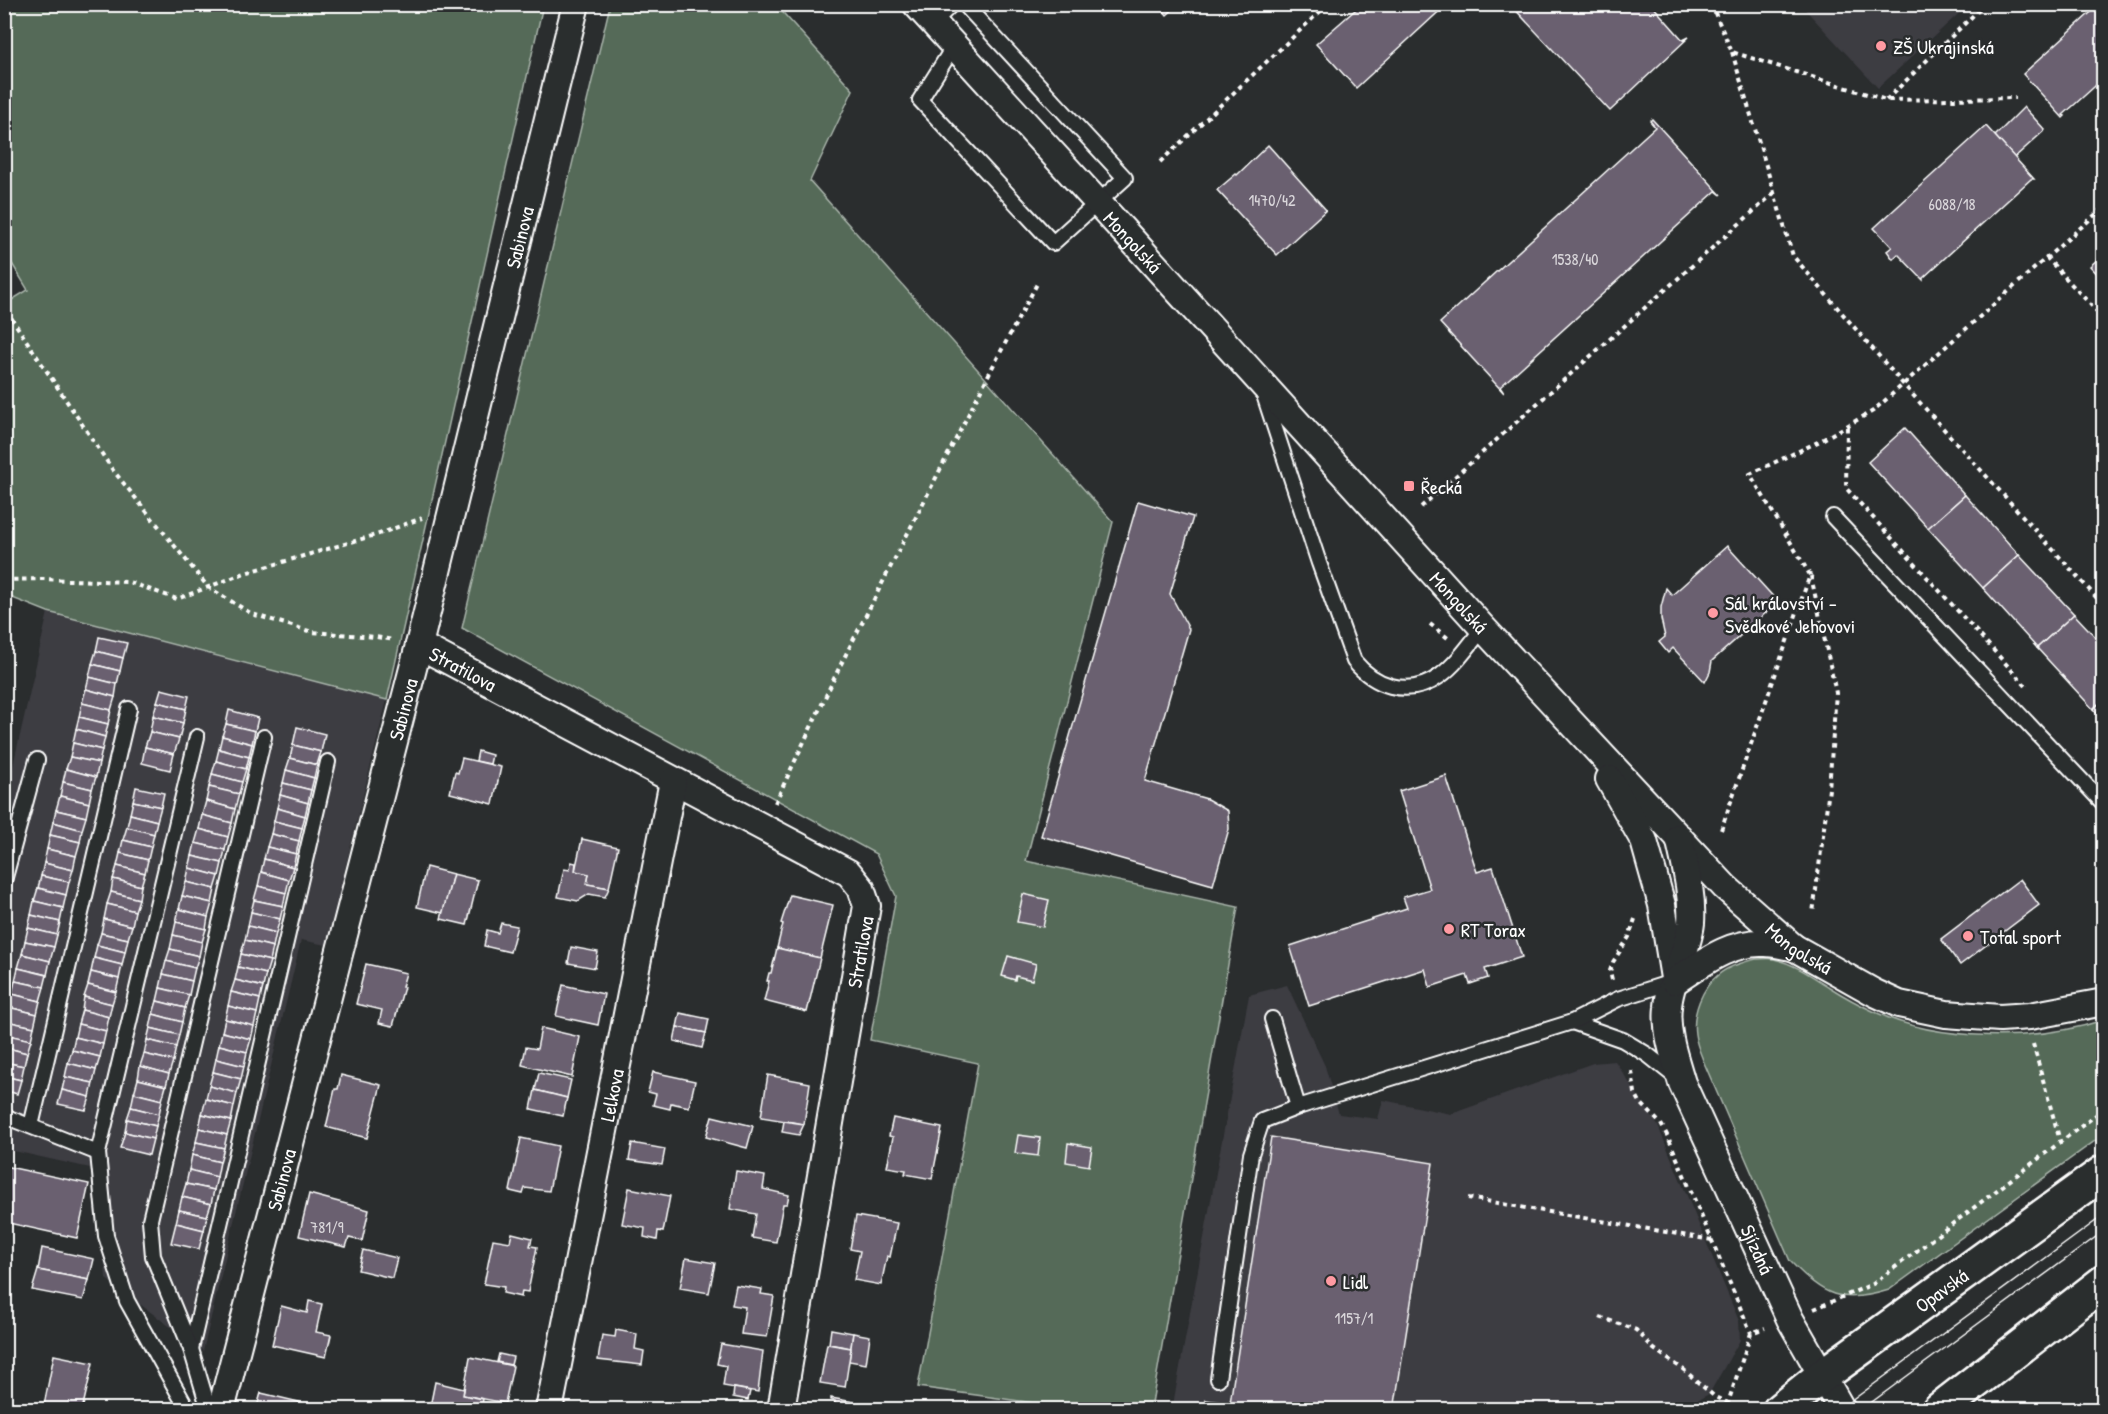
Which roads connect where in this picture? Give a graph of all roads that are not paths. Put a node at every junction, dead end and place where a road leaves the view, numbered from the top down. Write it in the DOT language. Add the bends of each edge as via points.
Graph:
graph roads {
  1 [pos="576,4"];
  2 [pos="952,4"];
  3 [pos="964,4"];
  4 [pos="924,14"];
  5 [pos="954,45"];
  6 [pos="1098,202"];
  7 [pos="1261,385"];
  8 [pos="1833,517"];
  9 [pos="1483,628"];
  10 [pos="419,645"];
  11 [pos="129,709"];
  12 [pos="1583,735"];
  13 [pos="196,737"];
  14 [pos="264,737"];
  15 [pos="37,760"];
  16 [pos="328,762"];
  17 [pos="673,781"];
  18 [pos="2103,804"];
  19 [pos="1678,837"];
  20 [pos="4,881"];
  21 [pos="1793,947"];
  22 [pos="1675,981"];
  23 [pos="2103,1002"];
  24 [pos="1272,1019"];
  25 [pos="1572,1022"];
  26 [pos="1682,1083"];
  27 [pos="1298,1107"];
  28 [pos="4,1116"];
  29 [pos="31,1126"];
  30 [pos="98,1153"];
  31 [pos="2103,1172"];
  32 [pos="2103,1282"];
  33 [pos="191,1349"];
  34 [pos="1988,1370"];
  35 [pos="1822,1376"];
  36 [pos="1218,1379"];
  37 [pos="191,1410"];
  38 [pos="209,1410"];
  39 [pos="221,1410"];
  40 [pos="549,1410"];
  41 [pos="781,1410"];
  42 [pos="1780,1410"];
  43 [pos="1842,1410"];
  44 [pos="1939,1410"];
  45 [pos="1961,1410"];
  1 -- 10 [label="street, Sabinova"];
  2 -- 4 [label="lane"];
  3 -- 6 [label="lane" via="1125,178"];
  4 -- 5 [label="street, Mongolská"];
  5 -- 6 [label="street, Mongolská"];
  5 -- 6 [label="lane" via="920,100 1053,243"];
  6 -- 7 [label="street, Mongolská"];
  7 -- 9 [label="street, Mongolská"];
  7 -- 9 [label="lane" via="1319,563 1354,661 1362,671 1383,684 1408,689 1421,686 1449,670"];
  8 -- 18 [label="lane"];
  9 -- 12 [label="street, Mongolská"];
  10 -- 17 [label="street, Stratilova"];
  10 -- 39 [label="street, Sabinova"];
  11 -- 29 [label="lane"];
  12 -- 19 [label="street, Mongolská"];
  12 -- 22 [label="street" via="1644,841 1662,905"];
  13 -- 30 [label="lane"];
  14 -- 33 [label="lane" via="150,1220 153,1256"];
  15 -- 20 [label="lane"];
  16 -- 33 [label="lane"];
  17 -- 40 [label="street, Lelkova"];
  17 -- 41 [label="street, Stratilova" via="849,873 861,888 867,906"];
  19 -- 21 [label="street, Mongolská" via="1725,888"];
  19 -- 22 [label="street, Sjízdná" via="1691,923"];
  21 -- 22 [label="street" via="1743,944 1723,950"];
  21 -- 23 [label="street, Mongolská" via="1866,988 1920,1009 2000,1018"];
  22 -- 25 [label="lane" via="1618,999"];
  22 -- 26 [label="street, Sjízdná" via="1668,1006 1669,1033"];
  24 -- 27 [label="lane"];
  25 -- 26 [label="lane" via="1623,1040"];
  25 -- 27 [label="lane"];
  26 -- 35 [label="street, Sjízdná" via="1790,1319"];
  27 -- 36 [label="lane" via="1262,1122 1251,1154"];
  28 -- 29 [label="lane"];
  29 -- 30 [label="lane"];
  30 -- 37 [label="lane" via="106,1236 127,1301 185,1406"];
  31 -- 35 [label="main road, Opavská"];
  32 -- 34 [label="main road"];
  33 -- 38 [label="lane"];
  34 -- 44 [label="main road"];
  34 -- 45 [label="main road"];
  35 -- 42 [label="main road, Opavská"];
  35 -- 43 [label="street, Sjízdná"];
}
